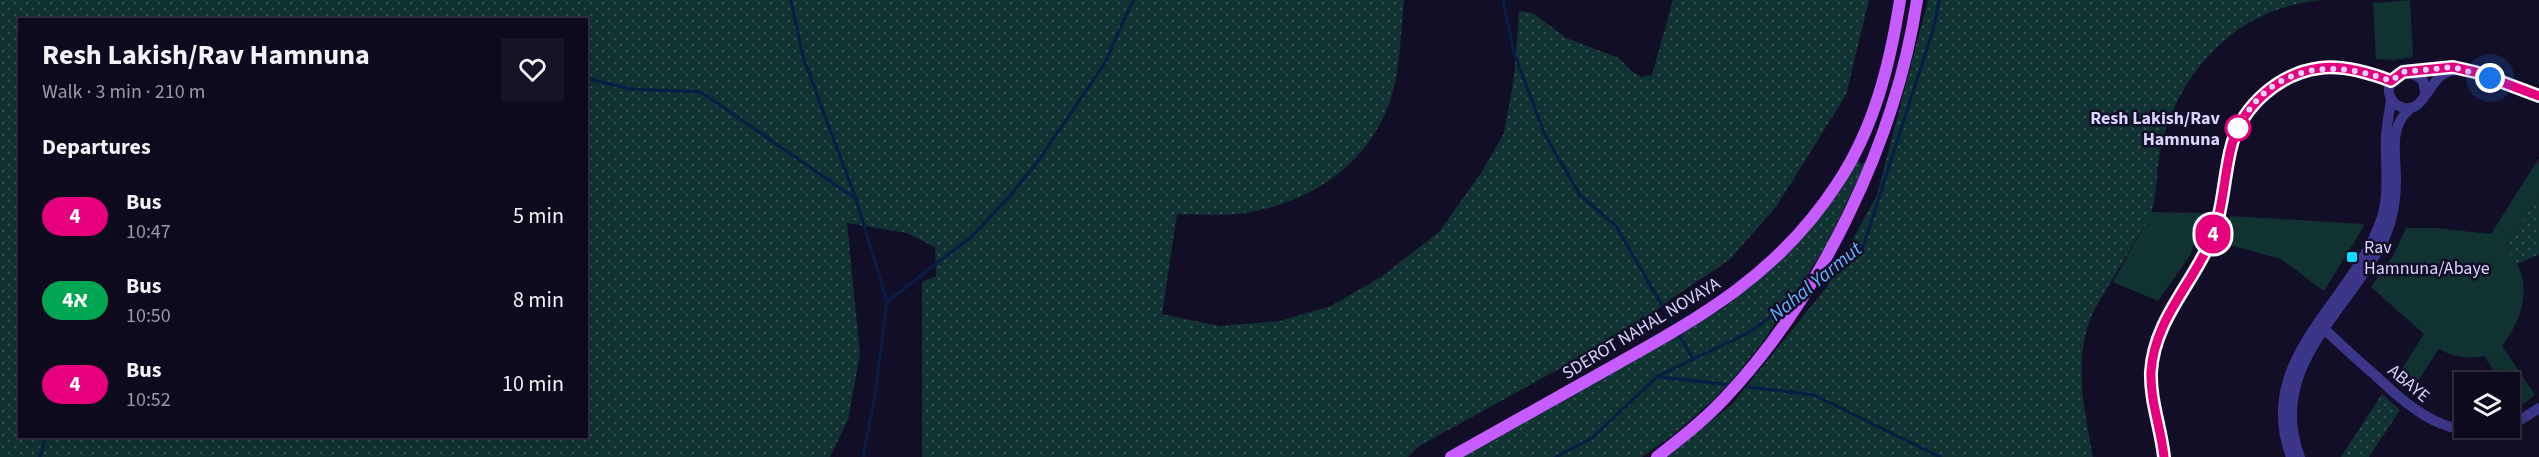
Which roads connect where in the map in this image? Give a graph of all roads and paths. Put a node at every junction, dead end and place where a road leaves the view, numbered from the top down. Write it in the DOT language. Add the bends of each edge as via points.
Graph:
graph roads {
  1 [pos="1900,0"];
  2 [pos="1917,0"];
  3 [pos="2464,69"];
  4 [pos="2413,73"];
  5 [pos="2391,81"];
  6 [pos="2425,93"];
  7 [pos="2539,96"];
  8 [pos="2391,98"];
  9 [pos="2411,108"];
  10 [pos="2321,326"];
  11 [pos="2539,408"];
  12 [pos="2520,421"];
  13 [pos="2454,427"];
  14 [pos="1451,457"];
  15 [pos="1657,457"];
  16 [pos="2164,457"];
  17 [pos="2290,457"];
  18 [pos="2301,457"];
  1 -- 14 [label="main road, SDEROT NAHAL NOVAYA" via="1885,77 1852,159 1823,204 1788,245 1748,283 1701,317"];
  2 -- 15 [label="main road" via="1904,67 1883,135 1816,275 1729,394"];
  3 -- 4 [label="street"];
  3 -- 6 [label="street" via="2443,74"];
  3 -- 7 [label="street"];
  4 -- 5 [label="street" via="2400,73"];
  4 -- 6 [label="street" via="2422,80"];
  5 -- 8 [label="street"];
  5 -- 16 [label="street" via="2350,70 2306,71 2276,85 2247,112 2232,142 2211,242 2155,344 2152,391"];
  6 -- 9 [label="street" via="2420,103"];
  8 -- 9 [label="street" via="2401,107"];
  8 -- 10 [label="street" via="2381,219"];
  9 -- 10 [label="street" via="2396,128 2396,194 2385,237"];
  10 -- 13 [label="street, ABAYE" via="2403,402 2422,415"];
  10 -- 17 [label="street" via="2296,358 2284,393 2283,422"];
  10 -- 18 [label="street" via="2295,387 2293,434"];
  11 -- 12 [label="street"];
}
